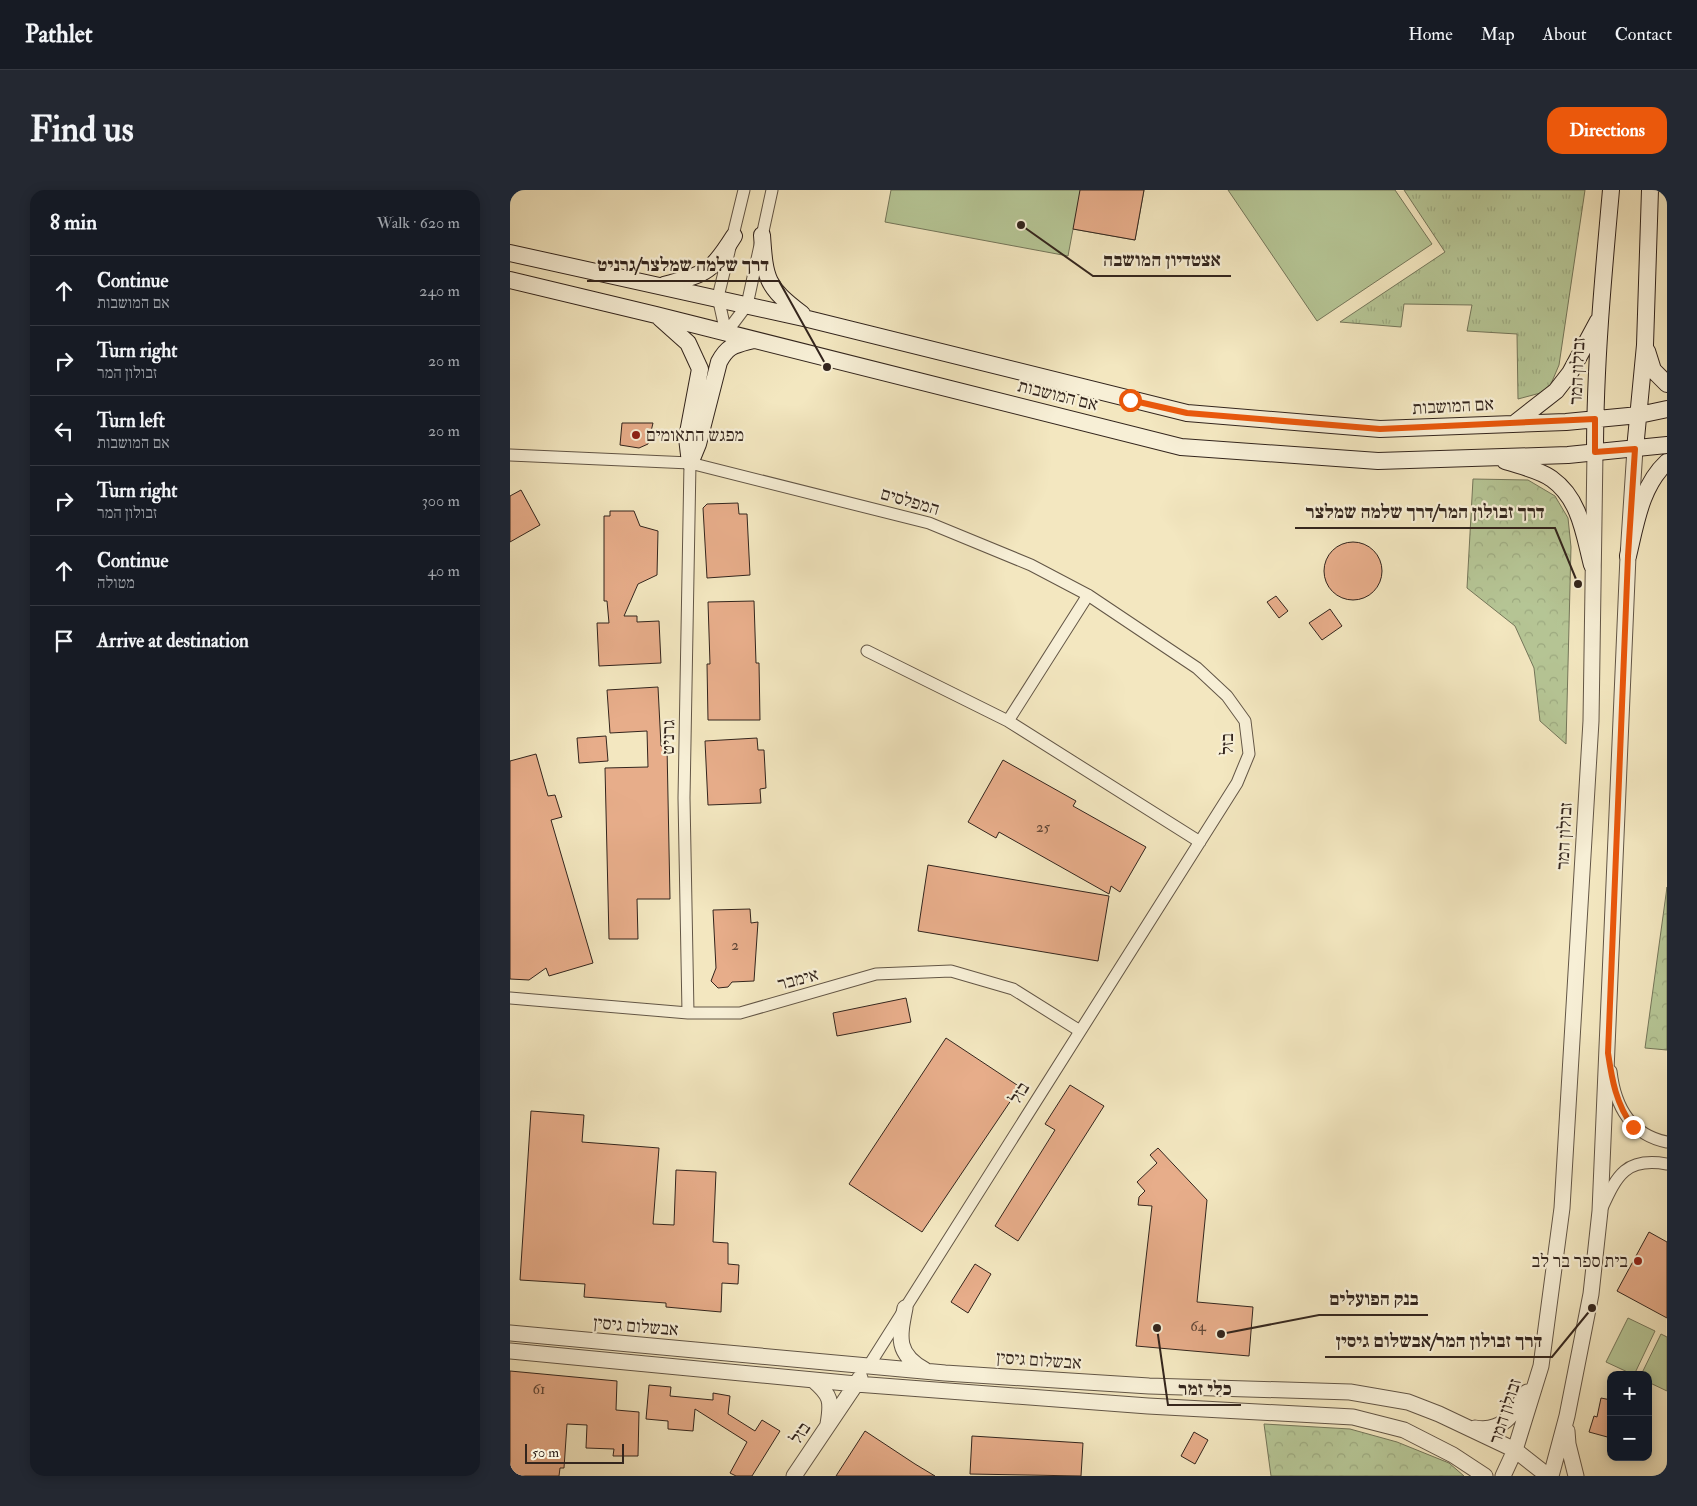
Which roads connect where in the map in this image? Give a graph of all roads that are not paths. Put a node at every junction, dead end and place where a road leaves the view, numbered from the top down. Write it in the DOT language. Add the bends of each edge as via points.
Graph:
graph roads {
  1 [pos="744,190"];
  2 [pos="772,190"];
  3 [pos="1611,190"];
  4 [pos="1650,190"];
  5 [pos="762,235"];
  6 [pos="734,236"];
  7 [pos="510,253"];
  8 [pos="510,280"];
  9 [pos="659,287"];
  10 [pos="718,297"];
  11 [pos="748,305"];
  12 [pos="656,315"];
  13 [pos="1600,316"];
  14 [pos="808,318"];
  15 [pos="726,333"];
  16 [pos="754,340"];
  17 [pos="1645,345"];
  18 [pos="1667,384"];
  19 [pos="1667,409"];
  20 [pos="1639,415"];
  21 [pos="1595,419"];
  22 [pos="1515,423"];
  23 [pos="1667,445"];
  24 [pos="1635,449"];
  25 [pos="1595,452"];
  26 [pos="510,455"];
  27 [pos="1499,458"];
  28 [pos="1667,462"];
  29 [pos="690,463"];
  30 [pos="1628,556"];
  31 [pos="1592,565"];
  32 [pos="1088,595"];
  33 [pos="867,650"];
  34 [pos="1008,721"];
  35 [pos="1245,721"];
  36 [pos="1200,842"];
  37 [pos="510,998"];
  38 [pos="688,1013"];
  39 [pos="1080,1031"];
  40 [pos="1608,1053"];
  41 [pos="1667,1142"];
  42 [pos="1667,1164"];
  43 [pos="1600,1211"];
  44 [pos="905,1308"];
  45 [pos="510,1332"];
  46 [pos="510,1350"];
  47 [pos="1540,1366"];
  48 [pos="868,1367"];
  49 [pos="926,1371"];
  50 [pos="813,1380"];
  51 [pos="856,1384"];
  52 [pos="1567,1416"];
  53 [pos="1466,1426"];
  54 [pos="827,1427"];
  55 [pos="1515,1450"];
  56 [pos="794,1476"];
  57 [pos="1484,1476"];
  58 [pos="1503,1476"];
  59 [pos="1550,1476"];
  60 [pos="1576,1476"];
  1 -- 6 [label="street"];
  2 -- 5 [label="street"];
  3 -- 13 [label="main road, זבולון המר"];
  4 -- 17 [label="main road"];
  5 -- 11 [label="street"];
  5 -- 14 [label="main road" via="765,273 780,298"];
  6 -- 9 [label="main road" via="717,263 701,275"];
  6 -- 10 [label="street"];
  7 -- 9 [label="main road, אם המושבות"];
  8 -- 12 [label="main road, אם המושבות"];
  9 -- 10 [label="main road, אם המושבות"];
  10 -- 11 [label="main road, אם המושבות"];
  10 -- 15 [label="street"];
  11 -- 14 [label="main road, אם המושבות"];
  11 -- 15 [label="street"];
  12 -- 15 [label="main road, אם המושבות"];
  12 -- 29 [label="main road" via="688,343 700,369 687,438"];
  13 -- 21 [label="main road, זבולון המר"];
  13 -- 22 [label="main road" via="1570,373 1556,391"];
  14 -- 22 [label="main road, אם המושבות" via="1187,413 1380,429"];
  15 -- 16 [label="main road, אם המושבות"];
  16 -- 27 [label="main road, אם המושבות" via="1181,447 1378,461"];
  16 -- 29 [label="main road" via="725,351 719,362"];
  17 -- 18 [label="main road" via="1652,370"];
  17 -- 20 [label="main road"];
  19 -- 20 [label="main road, אם המושבות"];
  20 -- 21 [label="main road, אם המושבות"];
  20 -- 24 [label="main road"];
  21 -- 22 [label="main road, אם המושבות"];
  21 -- 25 [label="main road, זבולון המר"];
  23 -- 24 [label="main road, אם המושבות"];
  24 -- 25 [label="main road, אם המושבות"];
  24 -- 30 [label="street"];
  25 -- 27 [label="main road, אם המושבות"];
  25 -- 31 [label="street, זבולון המר"];
  26 -- 29 [label="street, המפלסים"];
  27 -- 31 [label="main road" via="1551,478 1566,493 1578,510"];
  28 -- 30 [label="main road" via="1654,473 1642,502"];
  29 -- 32 [label="street, המפלסים" via="929,523 1031,565"];
  29 -- 38 [label="street, גרניט" via="684,798"];
  30 -- 40 [label="street"];
  31 -- 47 [label="street, זבולון המר" via="1591,721 1562,1208"];
  32 -- 34 [label="street"];
  32 -- 35 [label="street, המפלסים" via="1197,668 1227,696"];
  33 -- 34 [label="street"];
  34 -- 36 [label="street"];
  35 -- 36 [label="street, בזל" via="1249,754 1237,783"];
  36 -- 39 [label="street, בזל"];
  37 -- 38 [label="street, אימבר"];
  38 -- 39 [label="street, אימבר" via="740,1013 876,974 951,971 1013,989"];
  39 -- 44 [label="street, בזל"];
  40 -- 41 [label="street" via="1615,1093 1624,1115 1645,1135"];
  40 -- 43 [label="street"];
  42 -- 43 [label="street" via="1655,1162 1630,1166 1619,1174"];
  43 -- 52 [label="street" via="1591,1294"];
  44 -- 48 [label="street, בזל"];
  44 -- 49 [label="street" via="901,1328 903,1350 906,1358"];
  45 -- 48 [label="street, אבשלום גיסין"];
  46 -- 50 [label="street, אבשלום גיסין"];
  47 -- 53 [label="street" via="1508,1421 1496,1428"];
  47 -- 55 [label="street, זבולון המר"];
  48 -- 49 [label="street, אבשלום גיסין"];
  48 -- 51 [label="street, בזל"];
  49 -- 53 [label="street, אבשלום גיסין" via="1149,1386 1350,1392 1408,1402"];
  50 -- 51 [label="street, אבשלום גיסין"];
  50 -- 54 [label="street" via="829,1397"];
  51 -- 54 [label="street, בזל"];
  51 -- 57 [label="street, אבשלום גיסין" via="1148,1406 1354,1417 1404,1430 1454,1455"];
  52 -- 59 [label="street"];
  52 -- 60 [label="street" via="1568,1444"];
  53 -- 55 [label="street, אבשלום גיסין"];
  54 -- 56 [label="street, בזל"];
  55 -- 58 [label="street, זבולון המר"];
  55 -- 59 [label="street, אבשלום גיסין"];
}
